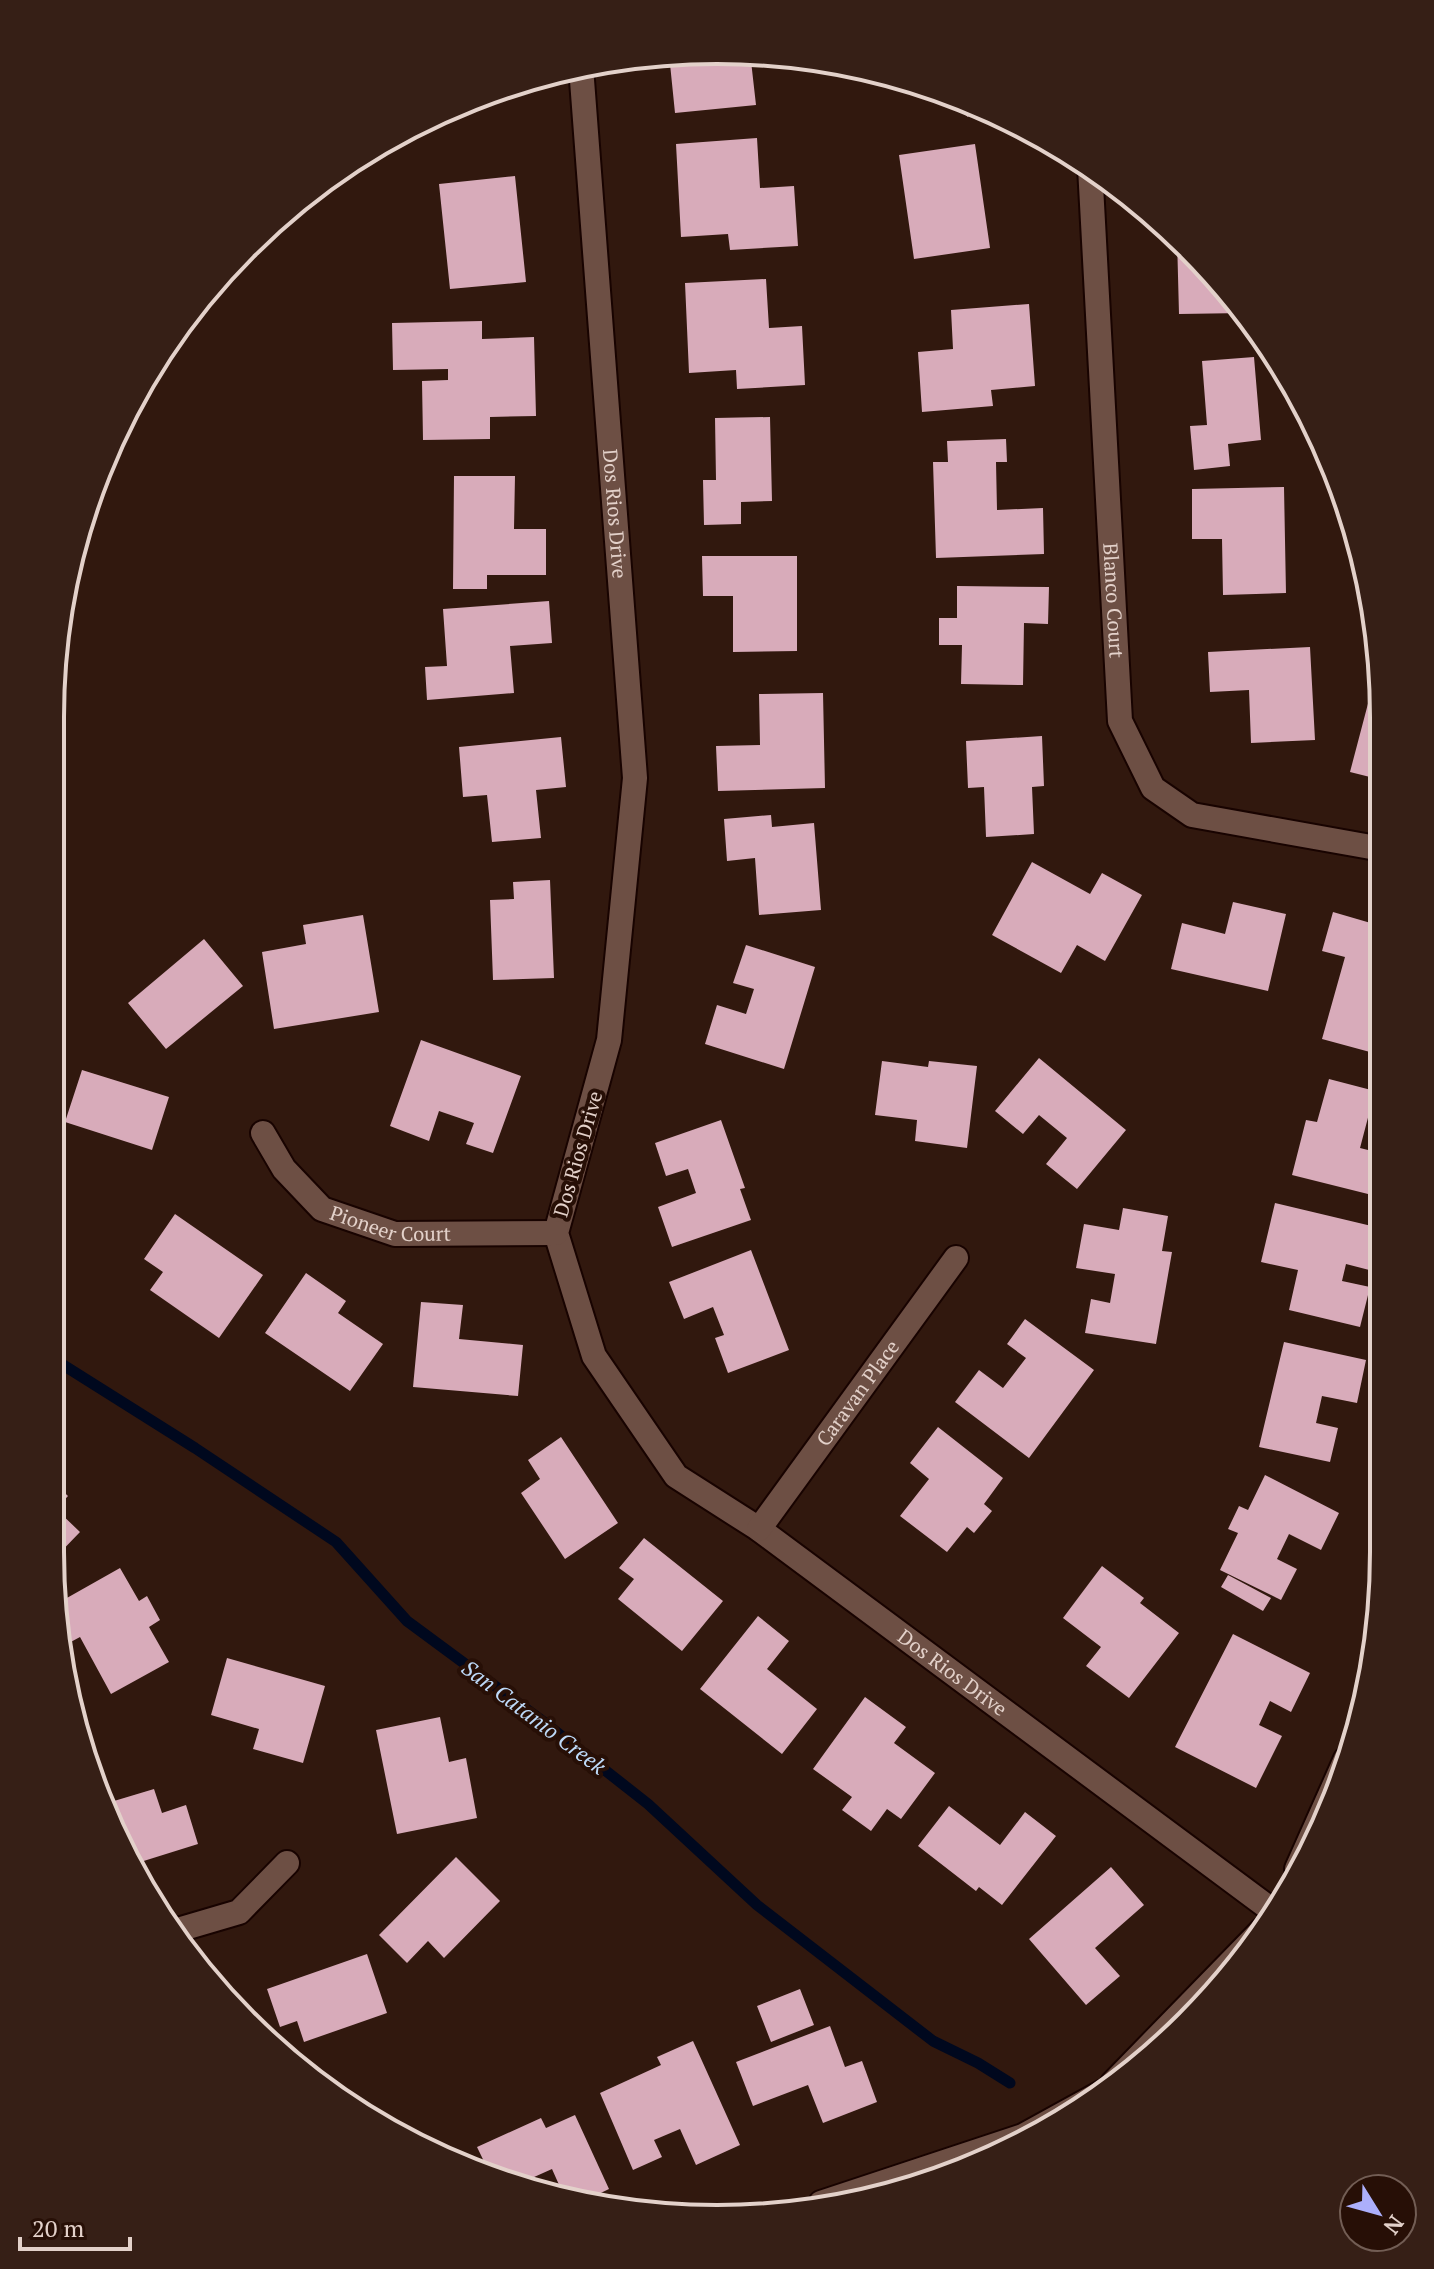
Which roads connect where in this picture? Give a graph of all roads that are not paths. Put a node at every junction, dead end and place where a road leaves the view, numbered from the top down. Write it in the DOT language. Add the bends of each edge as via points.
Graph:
graph roads {
  1 [pos="582,79"];
  2 [pos="1091,182"];
  3 [pos="1370,847"];
  4 [pos="263,1133"];
  5 [pos="556,1233"];
  6 [pos="956,1258"];
  7 [pos="759,1529"];
  8 [pos="287,1863"];
  9 [pos="1266,1906"];
  10 [pos="184,1928"];
  11 [pos="971,2153"];
  12 [pos="873,2186"];
  1 -- 5 [label="street, Dos Rios Drive" via="635,778 609,1040"];
  2 -- 3 [label="street, Blanco Court" via="1120,721 1153,788 1192,815"];
  4 -- 5 [label="street, Pioneer Court" via="284,1169 322,1209 395,1234"];
  5 -- 7 [label="street, Dos Rios Drive" via="594,1356 676,1476"];
  6 -- 7 [label="street, Caravan Place"];
  7 -- 9 [label="street, Dos Rios Drive"];
  8 -- 10 [label="street" via="239,1912"];
  11 -- 12 [label="street"];
}
